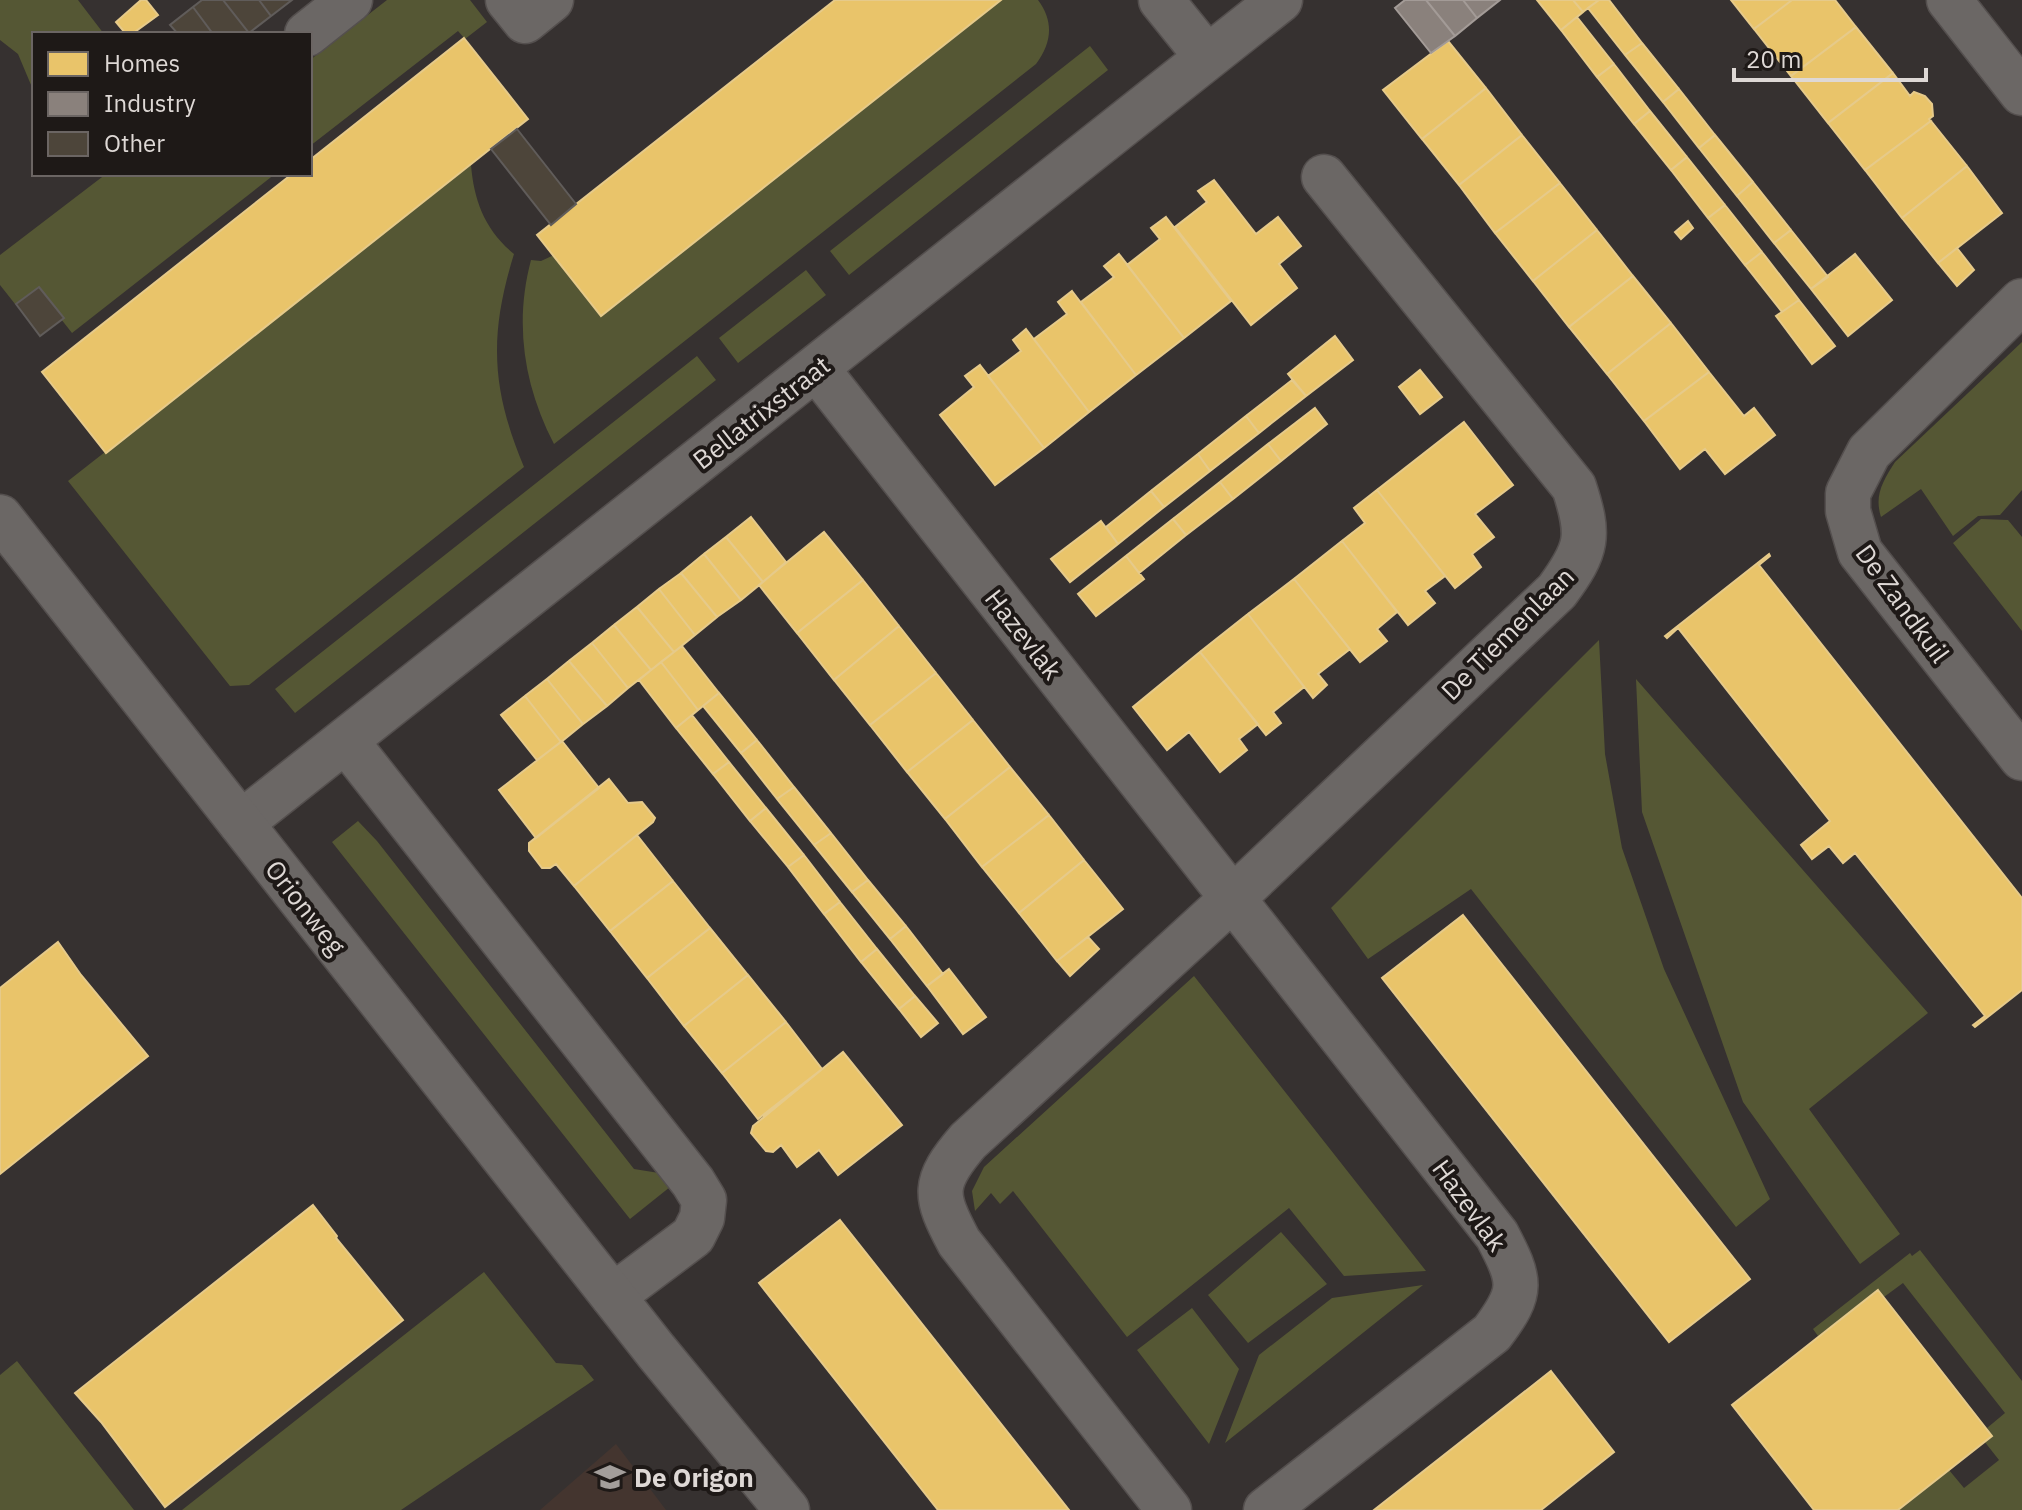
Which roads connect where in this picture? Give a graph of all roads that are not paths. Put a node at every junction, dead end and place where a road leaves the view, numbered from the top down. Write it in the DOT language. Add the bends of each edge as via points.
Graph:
graph roads {
  1 [pos="350,0"];
  2 [pos="508,0"];
  3 [pos="551,0"];
  4 [pos="1161,0"];
  5 [pos="1280,0"];
  6 [pos="1949,0"];
  7 [pos="310,32"];
  8 [pos="1207,57"];
  9 [pos="2022,93"];
  10 [pos="1324,177"];
  11 [pos="2022,301"];
  12 [pos="817,369"];
  13 [pos="0,517"];
  14 [pos="346,741"];
  15 [pos="2022,758"];
  16 [pos="241,823"];
  17 [pos="1232,899"];
  18 [pos="613,1296"];
  19 [pos="787,1510"];
  20 [pos="1169,1510"];
  21 [pos="1266,1510"];
  1 -- 7 [label="street"];
  2 -- 3 [label="street" via="525,21"];
  4 -- 8 [label="street"];
  5 -- 8 [label="street, Bellatrixstraat"];
  6 -- 9 [label="street"];
  8 -- 12 [label="street, Bellatrixstraat"];
  10 -- 17 [label="street, De Tiemenlaan" via="1574,487 1585,539 1576,566 1557,591"];
  11 -- 15 [label="street, De Zandkuil" via="1869,452 1848,493 1860,552"];
  12 -- 14 [label="street, Bellatrixstraat"];
  12 -- 17 [label="street, Hazevlak"];
  13 -- 16 [label="street, Orionweg"];
  14 -- 16 [label="street, Bellatrixstraat"];
  14 -- 18 [label="street" via="704,1200 693,1236"];
  16 -- 18 [label="street, Orionweg"];
  17 -- 20 [label="street" via="968,1141 948,1164 939,1187 943,1211 959,1242"];
  17 -- 21 [label="street, Hazevlak" via="1497,1235 1518,1287 1492,1333"];
  18 -- 19 [label="street, Orionweg"];
}
